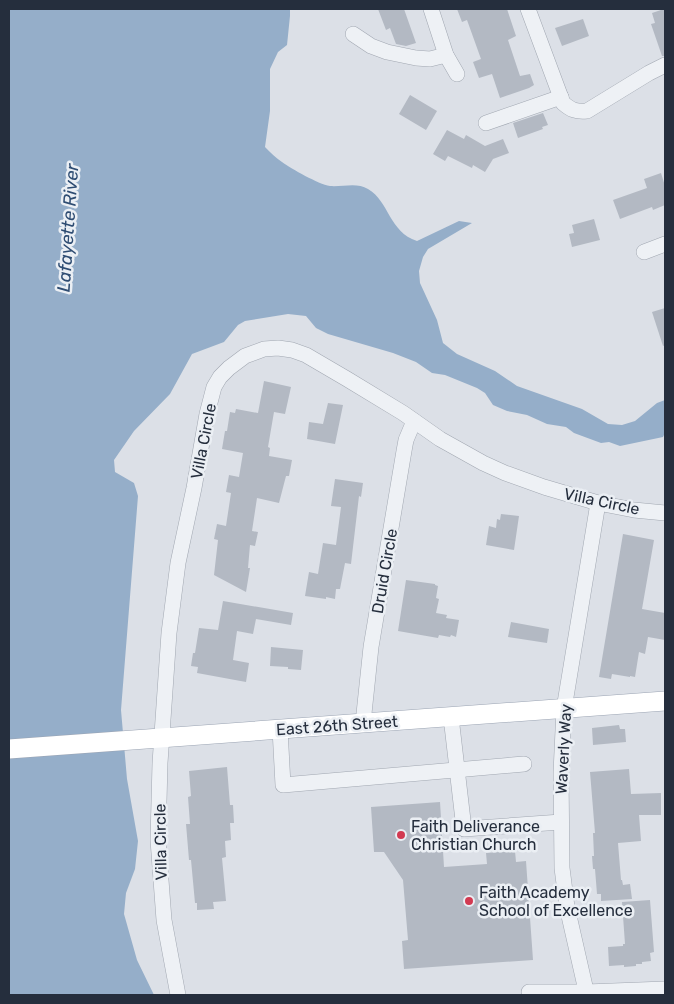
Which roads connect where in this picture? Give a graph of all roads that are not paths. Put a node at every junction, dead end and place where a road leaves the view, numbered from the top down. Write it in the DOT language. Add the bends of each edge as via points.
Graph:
graph roads {
  1 [pos="431,9"];
  2 [pos="528,9"];
  3 [pos="353,34"];
  4 [pos="446,55"];
  5 [pos="665,65"];
  6 [pos="457,74"];
  7 [pos="561,97"];
  8 [pos="486,123"];
  9 [pos="665,244"];
  10 [pos="644,252"];
  11 [pos="414,421"];
  12 [pos="598,503"];
  13 [pos="665,513"];
  14 [pos="665,701"];
  15 [pos="564,708"];
  16 [pos="451,717"];
  17 [pos="364,723"];
  18 [pos="280,729"];
  19 [pos="162,738"];
  20 [pos="9,749"];
  21 [pos="524,764"];
  22 [pos="457,770"];
  23 [pos="561,822"];
  24 [pos="665,989"];
  25 [pos="529,992"];
  26 [pos="586,994"];
  27 [pos="178,995"];
  1 -- 4 [label="street"];
  2 -- 7 [label="street"];
  3 -- 4 [label="street" via="388,52 416,58"];
  4 -- 6 [label="street"];
  5 -- 7 [label="street" via="587,111 571,110"];
  7 -- 8 [label="street"];
  9 -- 10 [label="street"];
  11 -- 12 [label="street, Villa Circle" via="440,439 505,473"];
  11 -- 17 [label="street, Druid Circle" via="406,440 371,647"];
  11 -- 19 [label="street, Villa Circle" via="348,379 292,350 264,349 245,356 220,377 207,414 178,563 169,633"];
  12 -- 13 [label="street, Villa Circle"];
  12 -- 15 [label="street, Waverly Way"];
  14 -- 15 [label="main road, East 26th Street"];
  15 -- 16 [label="main road, East 26th Street"];
  15 -- 23 [label="street, Waverly Way"];
  16 -- 17 [label="main road, East 26th Street"];
  16 -- 22 [label="street"];
  17 -- 18 [label="main road, East 26th Street"];
  18 -- 19 [label="main road, East 26th Street"];
  18 -- 22 [label="street" via="283,785"];
  19 -- 20 [label="main road, East 26th Street"];
  19 -- 27 [label="street, Villa Circle" via="158,840 164,920"];
  21 -- 22 [label="street"];
  22 -- 23 [label="street" via="464,829"];
  23 -- 26 [label="street, Waverly Way" via="567,907"];
  24 -- 26 [label="street"];
  25 -- 26 [label="street"];
}
